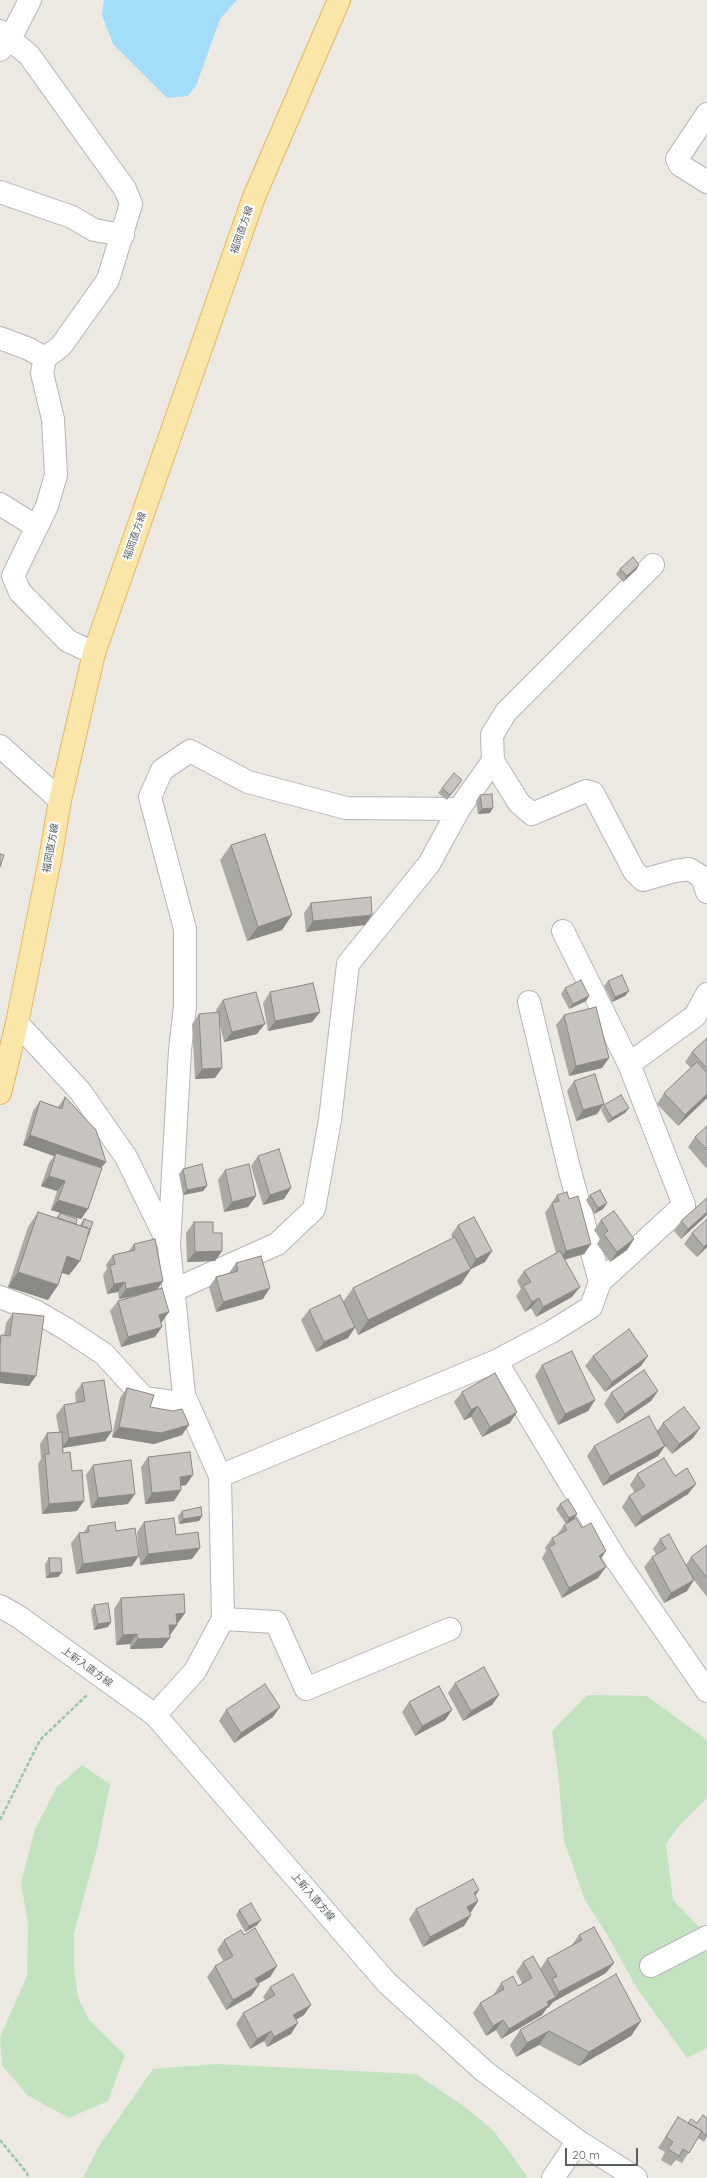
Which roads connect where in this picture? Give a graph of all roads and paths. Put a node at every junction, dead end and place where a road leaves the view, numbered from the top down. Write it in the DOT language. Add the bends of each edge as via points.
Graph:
graph roads {
  1 [pos="30,0"];
  2 [pos="339,0"];
  3 [pos="3,40"];
  4 [pos="707,114"];
  5 [pos="707,182"];
  6 [pos="0,192"];
  7 [pos="123,235"];
  8 [pos="0,338"];
  9 [pos="45,358"];
  10 [pos="0,504"];
  11 [pos="37,527"];
  12 [pos="653,565"];
  13 [pos="94,653"];
  14 [pos="4,754"];
  15 [pos="493,761"];
  16 [pos="60,800"];
  17 [pos="459,809"];
  18 [pos="707,892"];
  19 [pos="563,931"];
  20 [pos="707,994"];
  21 [pos="529,1002"];
  22 [pos="17,1023"];
  23 [pos="629,1064"];
  24 [pos="0,1093"];
  25 [pos="169,1246"];
  26 [pos="600,1282"];
  27 [pos="174,1290"];
  28 [pos="0,1297"];
  29 [pos="496,1361"];
  30 [pos="188,1404"];
  31 [pos="220,1476"];
  32 [pos="0,1606"];
  33 [pos="224,1620"];
  34 [pos="450,1628"];
  35 [pos="104,1680"];
  36 [pos="707,1692"];
  37 [pos="155,1715"];
  38 [pos="0,1820"];
  39 [pos="707,1937"];
  40 [pos="651,1966"];
  41 [pos="0,2140"];
  42 [pos="578,2141"];
  43 [pos="28,2178"];
  44 [pos="553,2178"];
  45 [pos="636,2178"];
  1 -- 3 [label="street"];
  2 -- 13 [label="main road, 福岡直方線" via="254,197"];
  3 -- 7 [label="street" via="28,55 125,189 131,204"];
  4 -- 5 [label="street" via="677,159 680,165"];
  6 -- 7 [label="street" via="72,217 94,230"];
  7 -- 9 [label="street" via="108,280 61,346"];
  8 -- 9 [label="street"];
  9 -- 11 [label="street" via="42,373 53,418 56,475 47,506"];
  10 -- 11 [label="street"];
  11 -- 13 [label="street" via="13,576 15,581 20,592 68,641"];
  12 -- 15 [label="street" via="506,712 492,735"];
  13 -- 16 [label="main road, 福岡直方線"];
  14 -- 16 [label="street"];
  15 -- 17 [label="street"];
  15 -- 18 [label="street" via="518,803 532,814 586,791 594,793 634,871 643,880 689,869 702,877"];
  16 -- 22 [label="main road, 福岡直方線"];
  17 -- 25 [label="street" via="346,808 248,782 190,751 162,770 150,797 185,929 185,1006 180,1050"];
  17 -- 27 [label="street" via="429,864 348,964 330,1120 314,1209 276,1244"];
  19 -- 23 [label="street"];
  20 -- 23 [label="street" via="695,1016"];
  21 -- 26 [label="street" via="569,1168"];
  22 -- 24 [label="main road, 福岡直方線"];
  22 -- 25 [label="street" via="80,1091 126,1157"];
  23 -- 26 [label="street" via="684,1206"];
  25 -- 27 [label="street"];
  26 -- 29 [label="street" via="591,1307"];
  27 -- 30 [label="street" via="184,1395"];
  28 -- 30 [label="street" via="42,1315 104,1354 144,1398"];
  29 -- 31 [label="street"];
  29 -- 36 [label="street" via="617,1561"];
  30 -- 31 [label="street"];
  31 -- 33 [label="street"];
  32 -- 35 [label="street, 上新入直方線" via="19,1617"];
  33 -- 34 [label="street" via="276,1622 306,1689"];
  33 -- 37 [label="street" via="195,1671"];
  35 -- 37 [label="street, 上新入直方線"];
  35 -- 38 [label="path" via="40,1740"];
  37 -- 42 [label="street, 上新入直方線" via="387,1983 484,2071"];
  39 -- 40 [label="street"];
  41 -- 43 [label="path" via="27,2173"];
  42 -- 44 [label="street"];
  42 -- 45 [label="street, 上新入直方線"];
}
